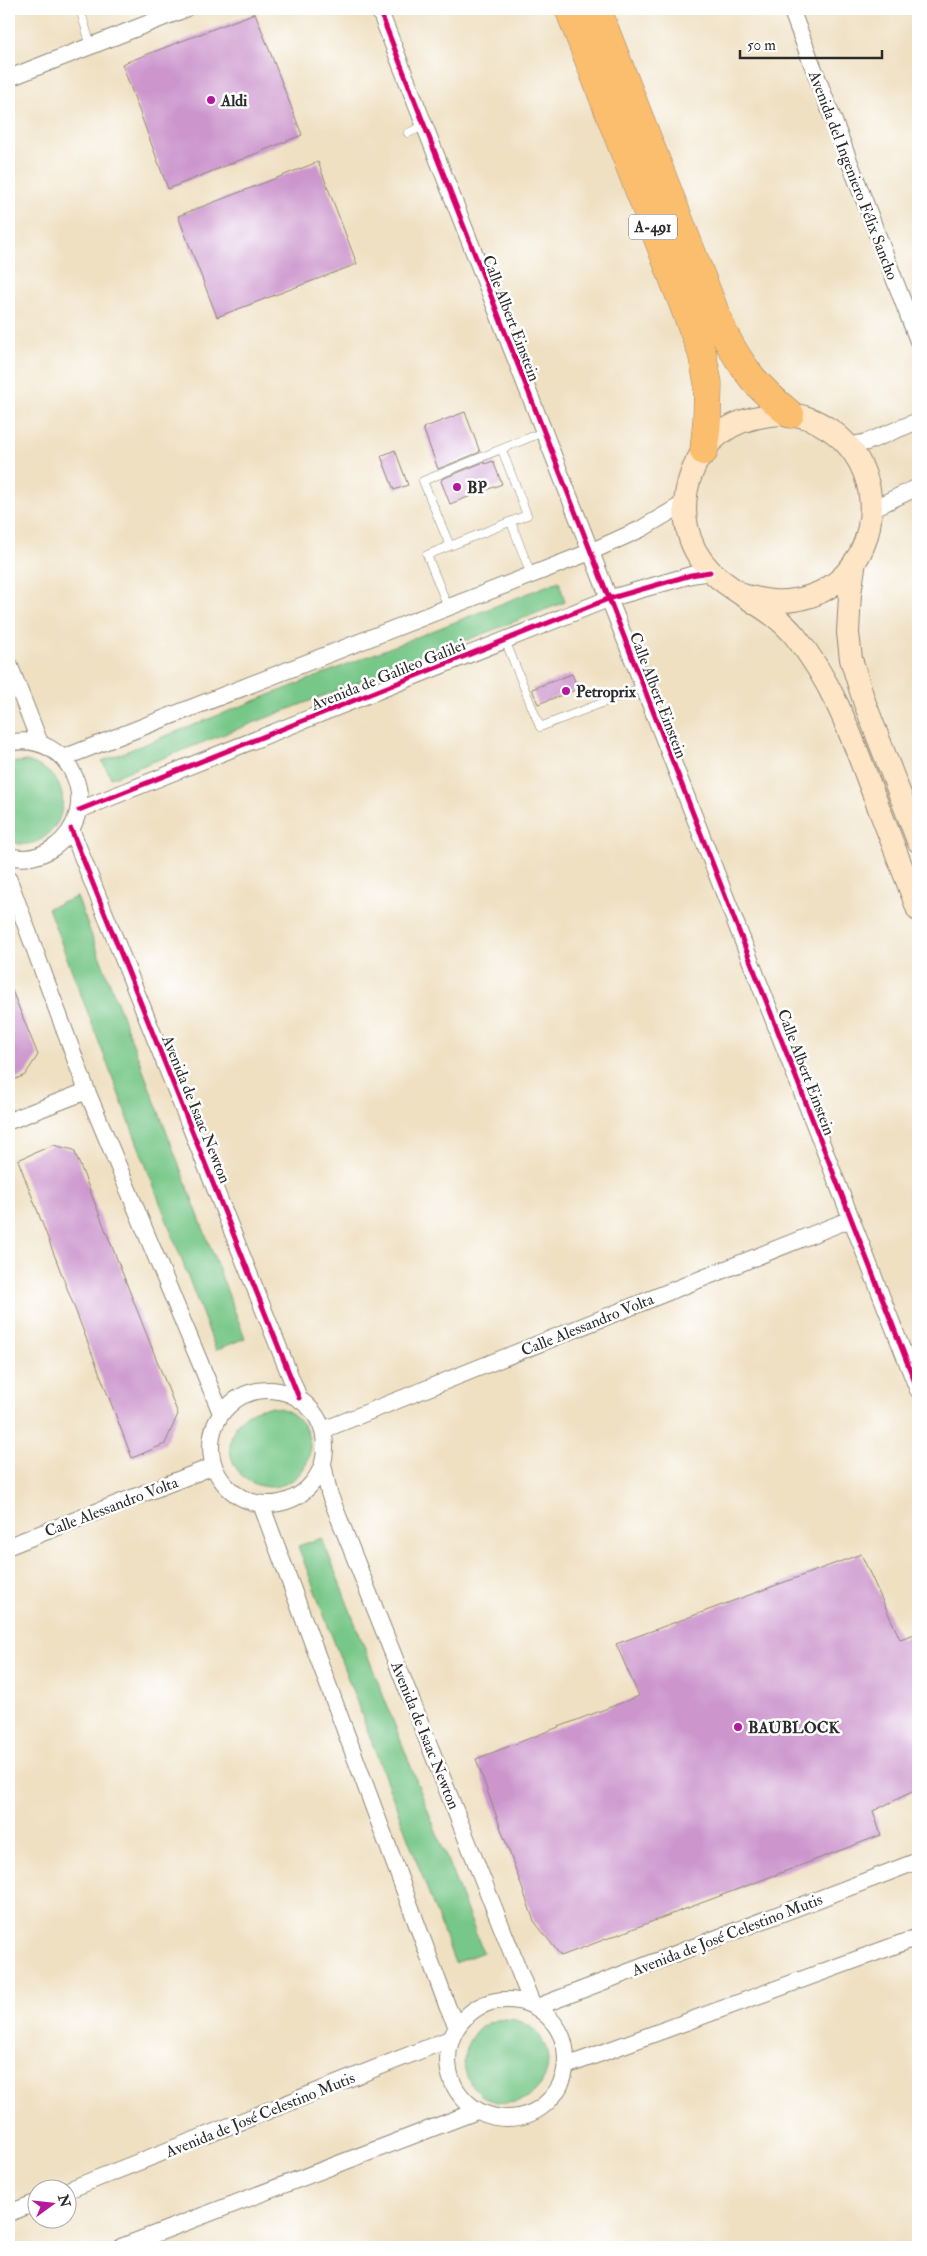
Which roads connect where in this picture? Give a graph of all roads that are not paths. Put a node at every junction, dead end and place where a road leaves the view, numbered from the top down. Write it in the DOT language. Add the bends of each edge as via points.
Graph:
graph roads {
  1 [pos="80,9"];
  2 [pos="185,9"];
  3 [pos="379,9"];
  4 [pos="569,9"];
  5 [pos="597,9"];
  6 [pos="790,9"];
  7 [pos="91,46"];
  8 [pos="9,78"];
  9 [pos="424,126"];
  10 [pos="408,133"];
  11 [pos="918,341"];
  12 [pos="790,414"];
  13 [pos="918,421"];
  14 [pos="543,432"];
  15 [pos="848,446"];
  16 [pos="502,450"];
  17 [pos="704,451"];
  18 [pos="918,487"];
  19 [pos="685,502"];
  20 [pos="872,510"];
  21 [pos="511,522"];
  22 [pos="450,546"];
  23 [pos="590,552"];
  24 [pos="855,561"];
  25 [pos="710,572"];
  26 [pos="531,575"];
  27 [pos="746,596"];
  28 [pos="608,599"];
  29 [pos="448,607"];
  30 [pos="506,640"];
  31 [pos="9,664"];
  32 [pos="642,687"];
  33 [pos="9,742"];
  34 [pos="40,743"];
  35 [pos="63,758"];
  36 [pos="79,810"];
  37 [pos="71,829"];
  38 [pos="918,841"];
  39 [pos="9,856"];
  40 [pos="9,880"];
  41 [pos="918,910"];
  42 [pos="87,1091"];
  43 [pos="9,1121"];
  44 [pos="851,1219"];
  45 [pos="918,1390"];
  46 [pos="298,1398"];
  47 [pos="221,1413"];
  48 [pos="323,1430"];
  49 [pos="323,1464"];
  50 [pos="214,1466"];
  51 [pos="261,1504"];
  52 [pos="9,1546"];
  53 [pos="918,1861"];
  54 [pos="918,1937"];
  55 [pos="535,2006"];
  56 [pos="455,2032"];
  57 [pos="566,2066"];
  58 [pos="477,2110"];
  59 [pos="78,2186"];
  60 [pos="28,2206"];
  61 [pos="9,2213"];
  62 [pos="121,2247"];
  1 -- 7 [label="lane"];
  2 -- 7 [label="street"];
  3 -- 9 [label="street, Calle Albert Einstein"];
  4 -- 17 [label="highway, A-491" via="702,353 708,383"];
  5 -- 12 [label="highway, A-491" via="722,330 750,377"];
  6 -- 11 [label="street, Avenida del Ingeniero Félix Sancho"];
  7 -- 8 [label="street"];
  9 -- 10 [label="lane"];
  9 -- 14 [label="street, Calle Albert Einstein"];
  12 -- 15 [label="main road, A-491" via="822,424"];
  12 -- 17 [label="main road, A-491" via="765,414 742,421 721,433"];
  13 -- 15 [label="street" via="868,442"];
  14 -- 16 [label="lane"];
  14 -- 23 [label="street, Calle Albert Einstein"];
  15 -- 20 [label="main road, A-491" via="862,465 870,486"];
  16 -- 21 [label="lane" via="527,516"];
  16 -- 22 [label="lane" via="423,481"];
  17 -- 19 [label="main road, A-491" via="690,475"];
  18 -- 20 [label="street"];
  19 -- 23 [label="street" via="641,529"];
  19 -- 25 [label="main road, A-491" via="687,528 696,551"];
  20 -- 24 [label="main road, A-491" via="870,528"];
  21 -- 22 [label="lane"];
  21 -- 26 [label="lane"];
  22 -- 29 [label="lane" via="427,555"];
  23 -- 26 [label="street"];
  23 -- 28 [label="street, Calle Albert Einstein"];
  24 -- 27 [label="main road, A-491" via="839,579 818,593 795,600 770,602"];
  24 -- 38 [label="main road, A-491" via="848,633 852,659 864,701"];
  25 -- 27 [label="main road, A-491"];
  25 -- 28 [label="street, Avenida de Galileo Galilei"];
  26 -- 29 [label="street"];
  27 -- 41 [label="main road, A-491" via="793,634 820,669 843,715"];
  28 -- 30 [label="street, Avenida de Galileo Galilei"];
  28 -- 32 [label="street, Calle Albert Einstein"];
  29 -- 35 [label="street"];
  30 -- 32 [label="lane" via="540,728"];
  30 -- 36 [label="street, Avenida de Galileo Galilei"];
  31 -- 34 [label="street"];
  32 -- 44 [label="street, Calle Albert Einstein"];
  33 -- 34 [label="street"];
  34 -- 35 [label="street"];
  35 -- 36 [label="street" via="74,773 79,791"];
  36 -- 37 [label="street"];
  37 -- 39 [label="street" via="47,852 32,857"];
  37 -- 46 [label="street, Avenida de Isaac Newton"];
  40 -- 42 [label="street"];
  42 -- 43 [label="street"];
  42 -- 47 [label="street"];
  44 -- 45 [label="street, Calle Albert Einstein"];
  44 -- 48 [label="street, Calle Alessandro Volta"];
  46 -- 47 [label="street" via="278,1390 257,1390 237,1398"];
  46 -- 48 [label="street" via="314,1412"];
  47 -- 50 [label="street" via="211,1439"];
  48 -- 49 [label="street" via="326,1447"];
  49 -- 51 [label="street" via="314,1482 299,1495 280,1503"];
  49 -- 55 [label="street, Avenida de Isaac Newton" via="329,1493"];
  50 -- 51 [label="street" via="232,1492"];
  50 -- 52 [label="street, Calle Alessandro Volta"];
  51 -- 56 [label="street"];
  53 -- 55 [label="street, Avenida de José Celestino Mutis"];
  54 -- 57 [label="street"];
  55 -- 56 [label="street" via="512,2000 491,2002 472,2011"];
  55 -- 57 [label="street" via="554,2023 564,2043"];
  56 -- 58 [label="street" via="448,2062 454,2086"];
  56 -- 59 [label="street, Avenida de José Celestino Mutis"];
  57 -- 58 [label="street" via="561,2085 550,2101 534,2113 496,2118"];
  58 -- 62 [label="street"];
  60 -- 61 [label="street"];
}
